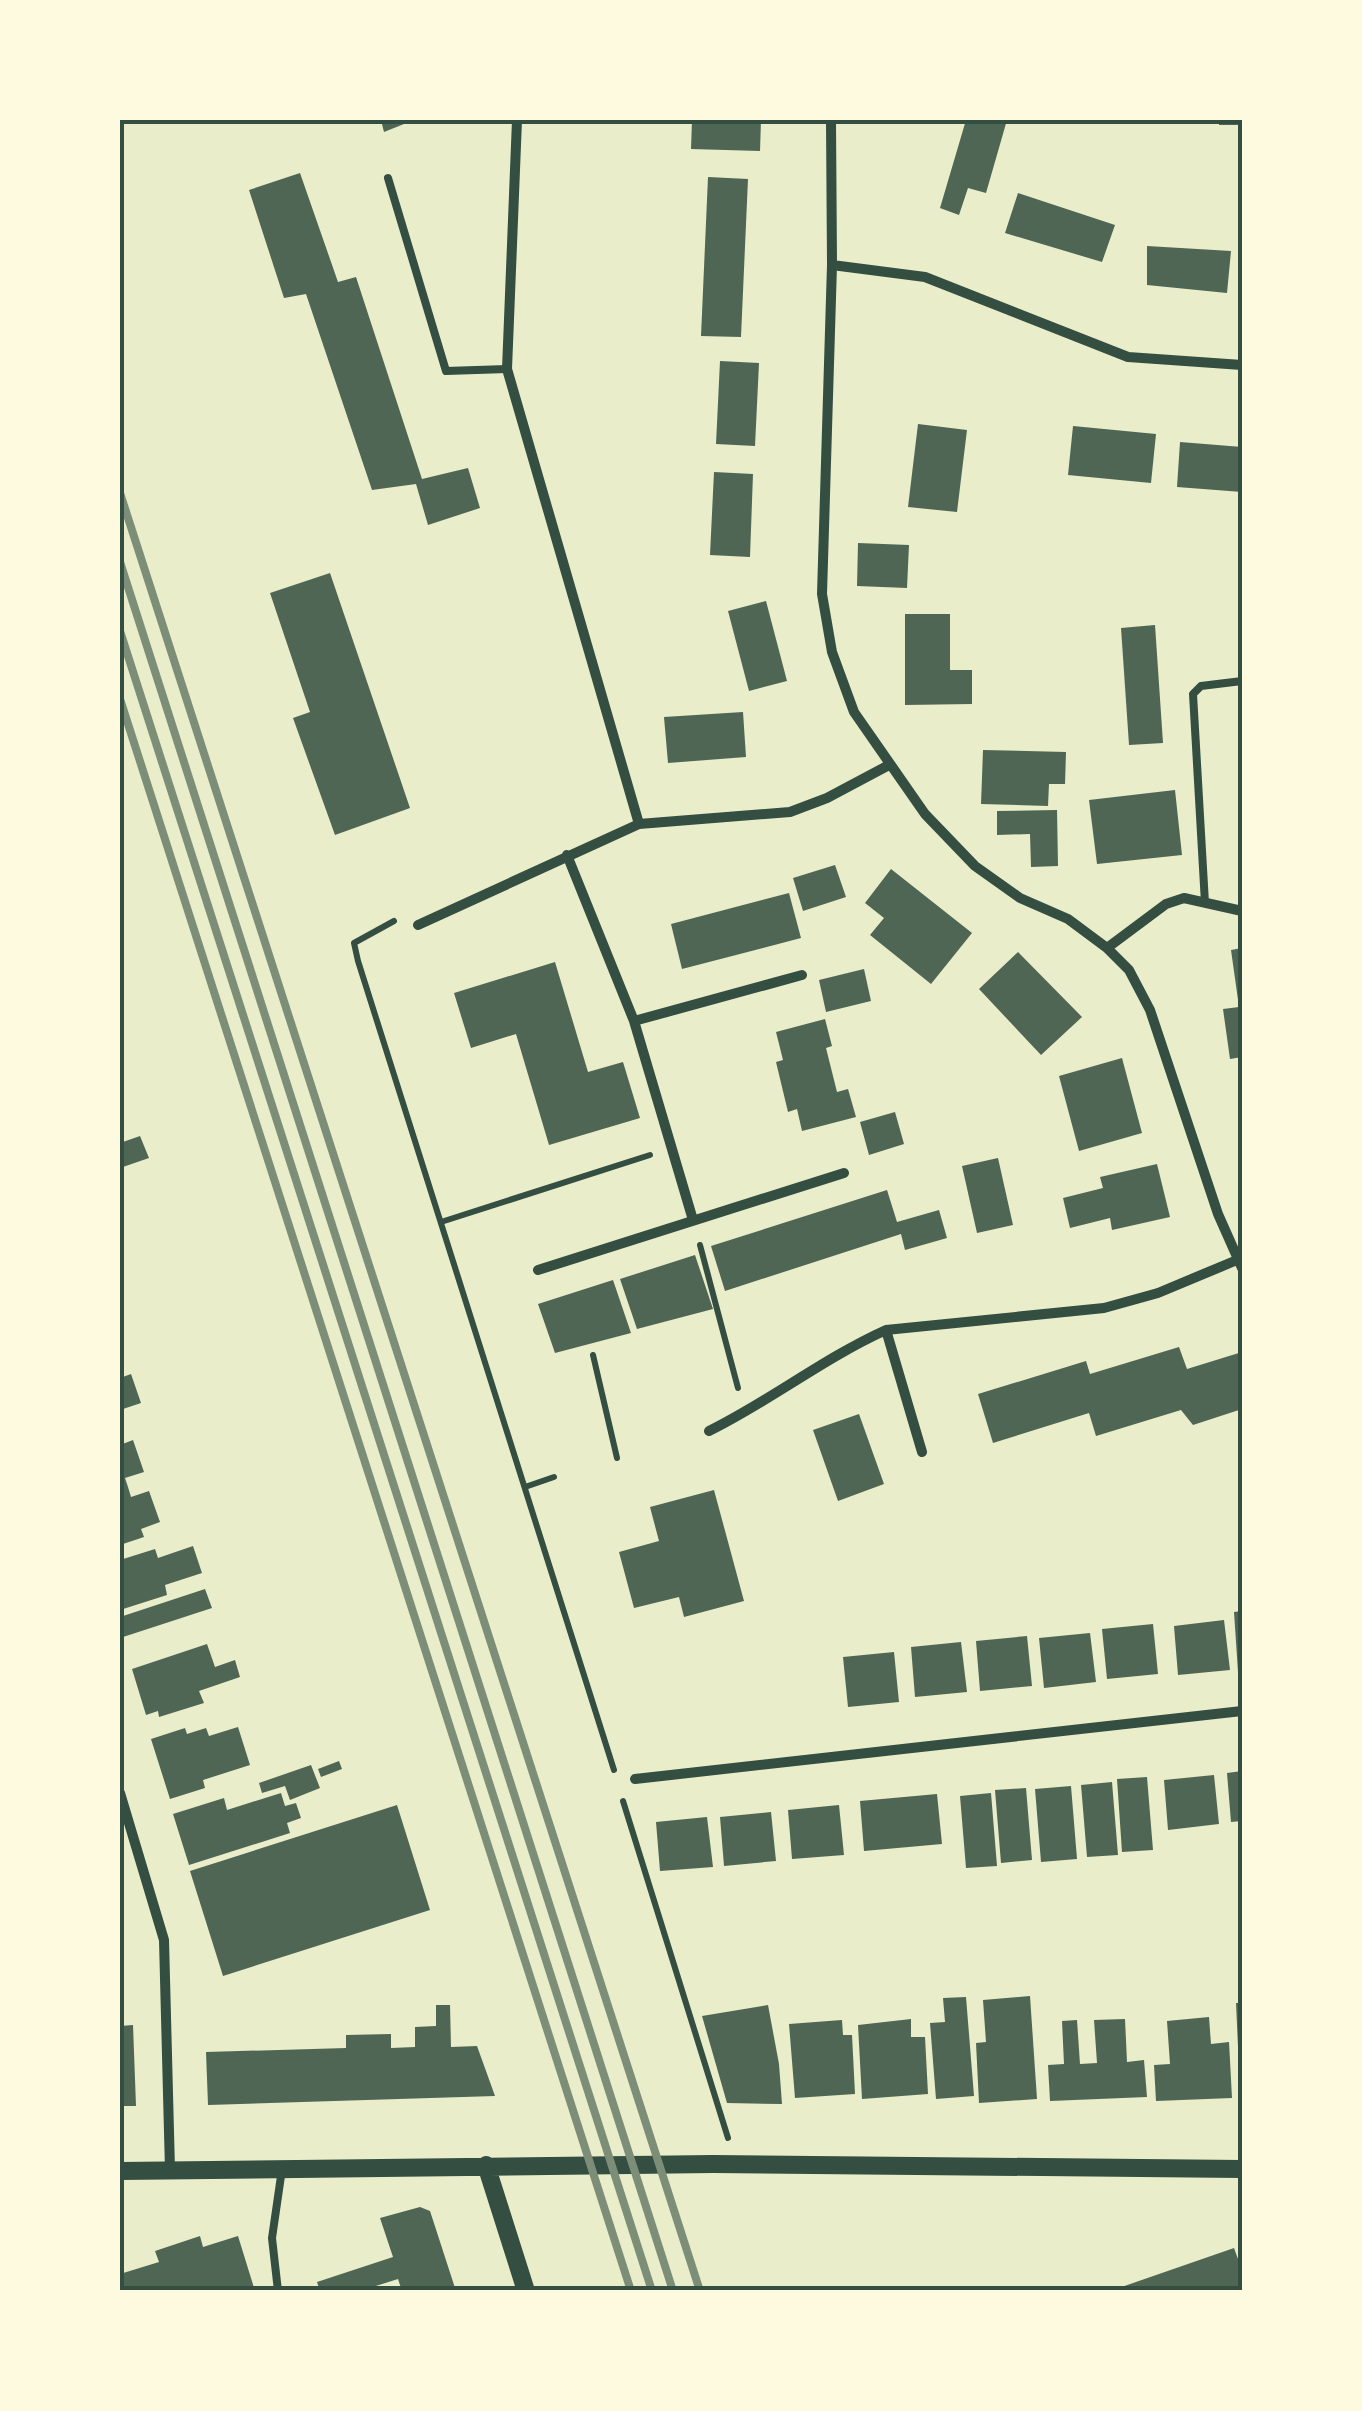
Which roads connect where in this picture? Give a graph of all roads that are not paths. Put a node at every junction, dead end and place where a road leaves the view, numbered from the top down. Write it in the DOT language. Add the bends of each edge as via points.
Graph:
graph roads {
  1 [pos="517,120"];
  2 [pos="831,120"];
  3 [pos="388,178"];
  4 [pos="832,265"];
  5 [pos="1242,365"];
  6 [pos="507,368"];
  7 [pos="1242,681"];
  8 [pos="889,765"];
  9 [pos="640,824"];
  10 [pos="567,854"];
  11 [pos="1205,903"];
  12 [pos="1242,912"];
  13 [pos="418,925"];
  14 [pos="1107,948"];
  15 [pos="802,975"];
  16 [pos="634,1021"];
  17 [pos="844,1173"];
  18 [pos="693,1220"];
  19 [pos="1239,1264"];
  20 [pos="538,1270"];
  21 [pos="886,1330"];
  22 [pos="709,1431"];
  23 [pos="922,1452"];
  24 [pos="1242,1711"];
  25 [pos="635,1779"];
  26 [pos="120,1794"];
  27 [pos="486,2165"];
  28 [pos="282,2169"];
  29 [pos="1242,2169"];
  30 [pos="170,2170"];
  31 [pos="120,2171"];
  32 [pos="278,2291"];
  33 [pos="526,2291"];
  1 -- 6 [label="street"];
  2 -- 4 [label="street"];
  3 -- 6 [label="lane" via="446,371"];
  4 -- 5 [label="street" via="926,278 1128,357"];
  4 -- 8 [label="street" via="822,594 832,652 854,712"];
  6 -- 9 [label="street"];
  7 -- 11 [label="lane" via="1200,686 1193,694"];
  8 -- 9 [label="street" via="790,812"];
  8 -- 14 [label="street" via="975,866"];
  9 -- 10 [label="street"];
  10 -- 13 [label="street"];
  10 -- 16 [label="street"];
  11 -- 12 [label="street"];
  11 -- 14 [label="street" via="1184,898 1166,904"];
  14 -- 19 [label="street" via="1150,1010"];
  15 -- 16 [label="street"];
  16 -- 18 [label="street"];
  17 -- 18 [label="street"];
  18 -- 20 [label="street"];
  19 -- 21 [label="street" via="1104,1308"];
  21 -- 22 [label="street"];
  21 -- 23 [label="street"];
  24 -- 25 [label="street"];
  26 -- 30 [label="street" via="164,1940"];
  27 -- 28 [label="street"];
  27 -- 29 [label="street"];
  27 -- 33 [label="street"];
  28 -- 30 [label="street"];
  28 -- 32 [label="lane" via="272,2238"];
  30 -- 31 [label="street"];
}
